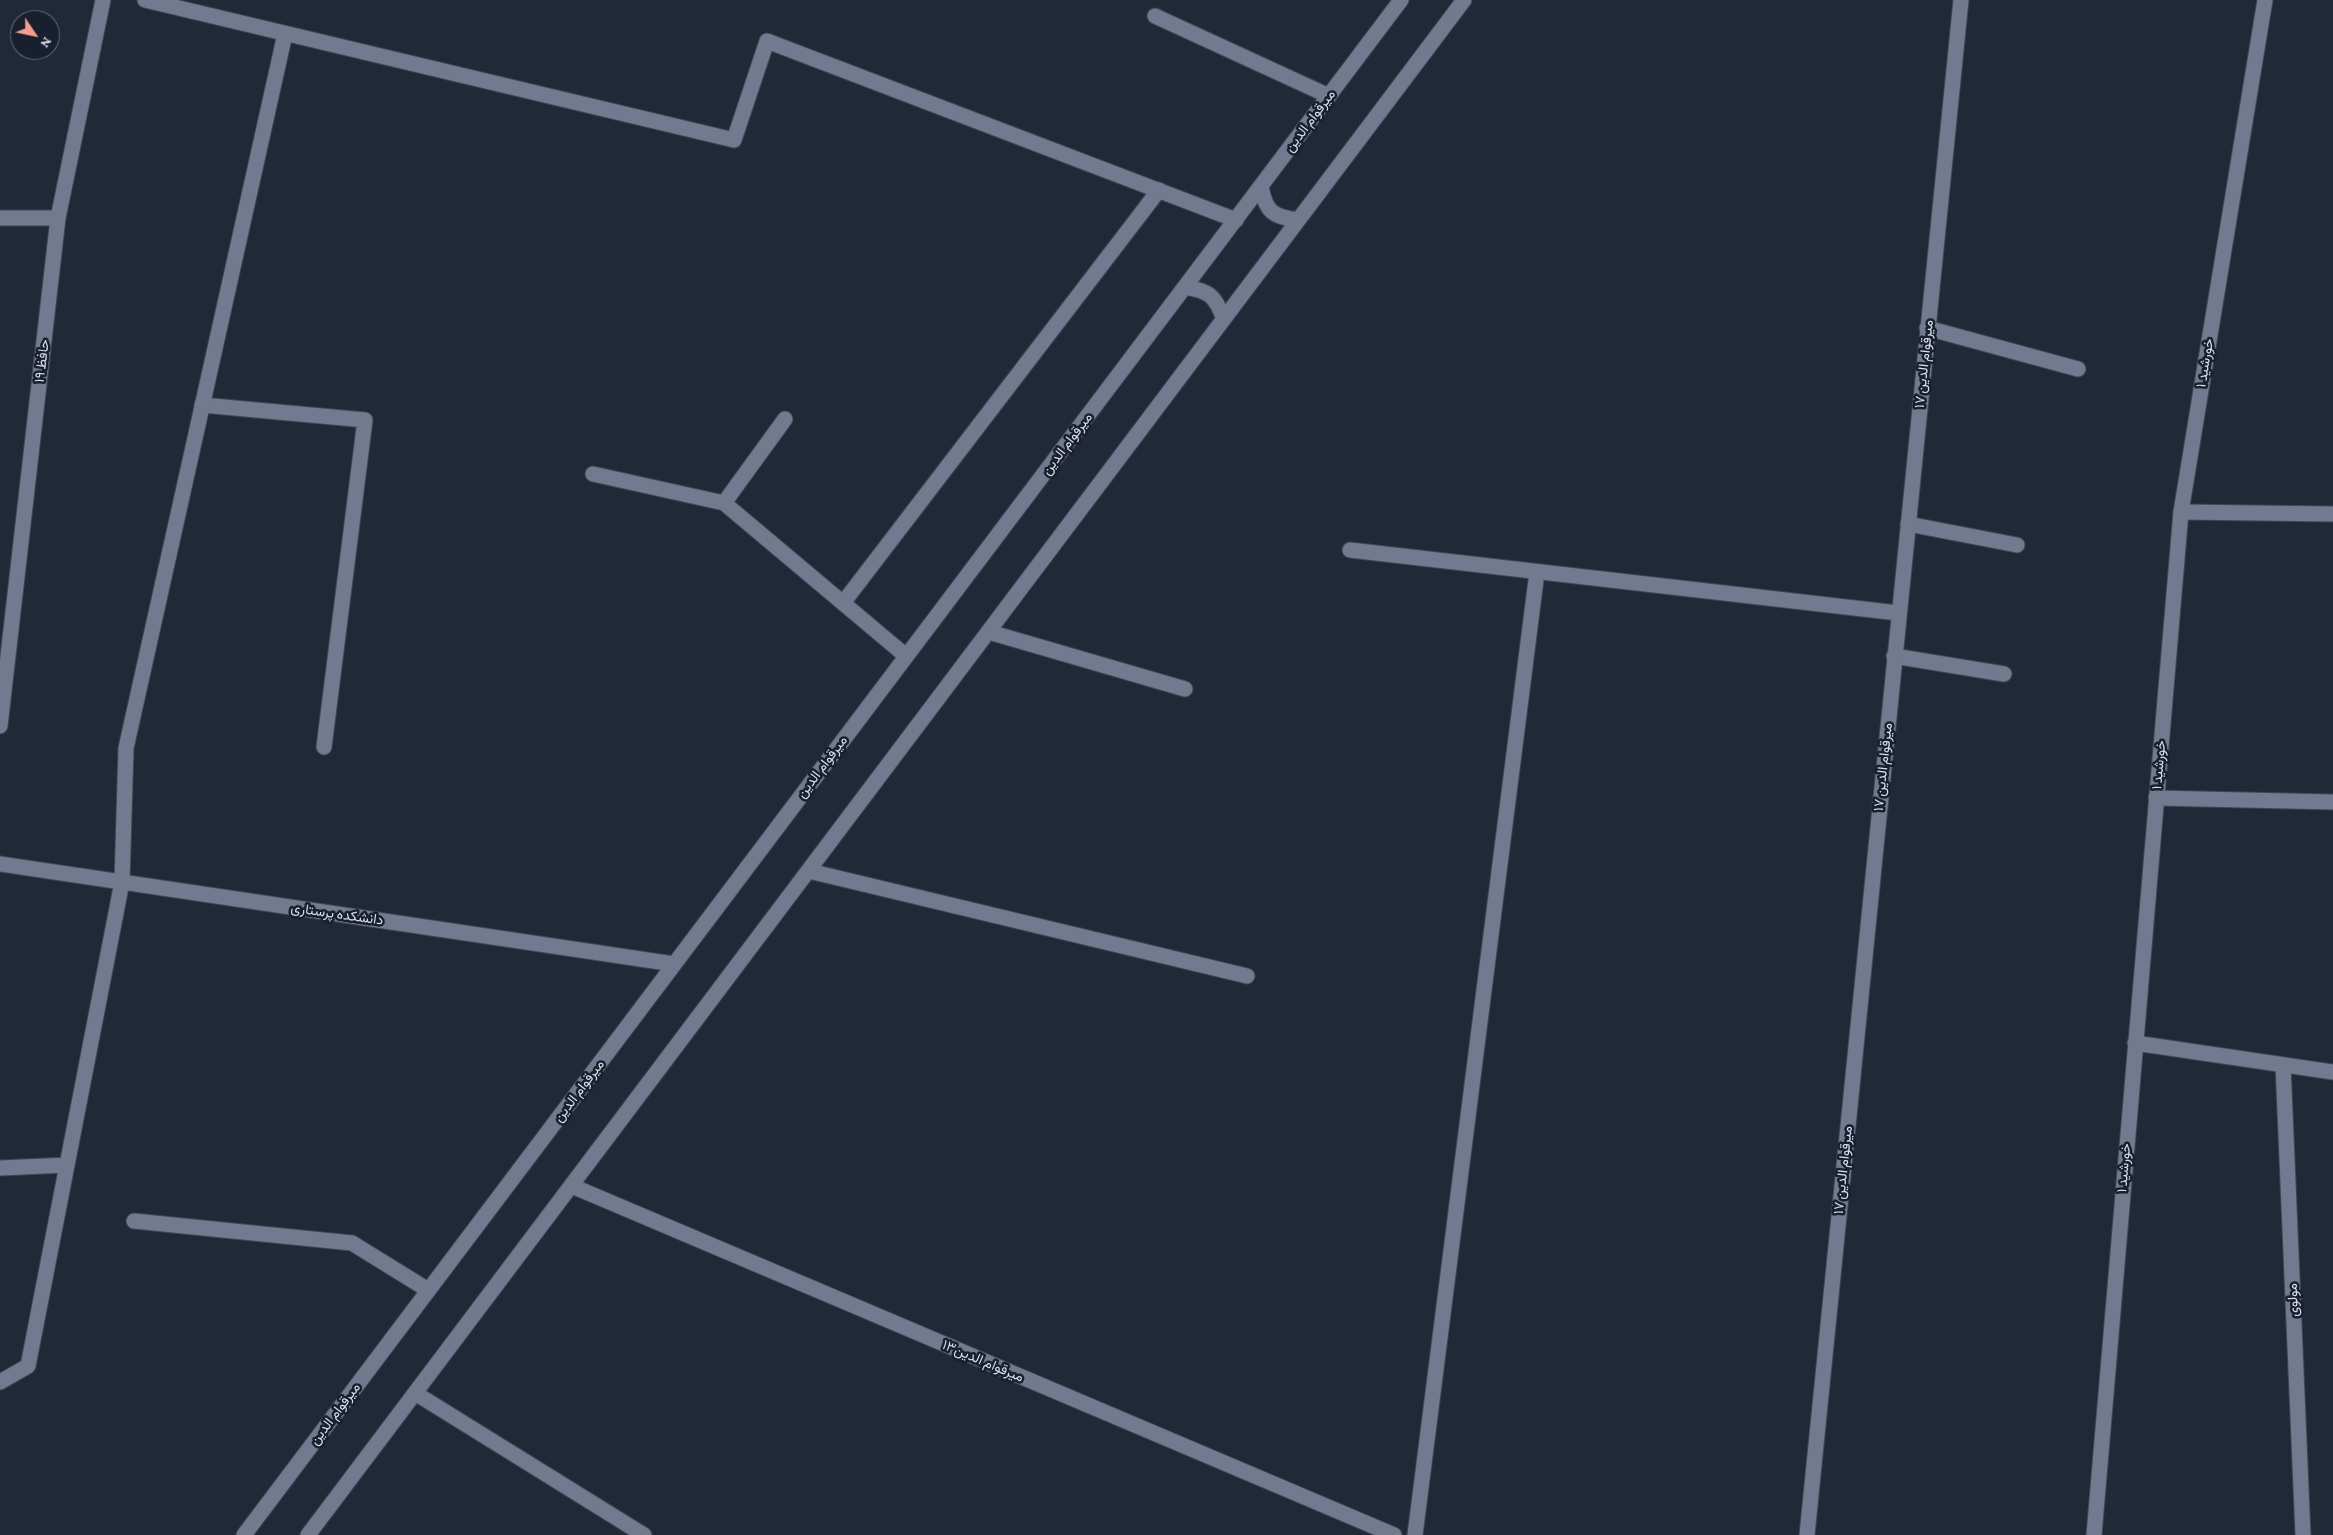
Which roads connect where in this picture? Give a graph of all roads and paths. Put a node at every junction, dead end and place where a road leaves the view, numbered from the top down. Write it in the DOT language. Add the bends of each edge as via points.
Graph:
graph roads {
  1 [pos="103,0"];
  2 [pos="145,0"];
  3 [pos="1401,0"];
  4 [pos="1464,0"];
  5 [pos="1961,0"];
  6 [pos="2265,0"];
  7 [pos="1155,16"];
  8 [pos="285,34"];
  9 [pos="1329,96"];
  10 [pos="1261,187"];
  11 [pos="1159,190"];
  12 [pos="0,218"];
  13 [pos="58,218"];
  14 [pos="1236,220"];
  15 [pos="1298,220"];
  16 [pos="1185,287"];
  17 [pos="1224,319"];
  18 [pos="1927,328"];
  19 [pos="2078,369"];
  20 [pos="202,405"];
  21 [pos="784,419"];
  22 [pos="593,474"];
  23 [pos="724,503"];
  24 [pos="2181,512"];
  25 [pos="2333,514"];
  26 [pos="1908,524"];
  27 [pos="2016,546"];
  28 [pos="1350,550"];
  29 [pos="1538,572"];
  30 [pos="843,603"];
  31 [pos="1898,613"];
  32 [pos="989,632"];
  33 [pos="906,656"];
  34 [pos="1894,656"];
  35 [pos="2004,674"];
  36 [pos="1185,689"];
  37 [pos="0,726"];
  38 [pos="324,747"];
  39 [pos="2156,798"];
  40 [pos="2333,802"];
  41 [pos="0,864"];
  42 [pos="809,871"];
  43 [pos="122,882"];
  44 [pos="674,964"];
  45 [pos="1247,976"];
  46 [pos="2135,1043"];
  47 [pos="2283,1065"];
  48 [pos="2333,1072"];
  49 [pos="67,1165"];
  50 [pos="0,1168"];
  51 [pos="572,1186"];
  52 [pos="134,1221"];
  53 [pos="428,1290"];
  54 [pos="0,1382"];
  55 [pos="415,1393"];
  56 [pos="244,1535"];
  57 [pos="308,1535"];
  58 [pos="644,1535"];
  59 [pos="1394,1535"];
  60 [pos="1415,1535"];
  61 [pos="1807,1535"];
  62 [pos="2094,1535"];
  63 [pos="2303,1535"];
  1 -- 13 [label="street, حافظ ۱۹"];
  2 -- 8 [label="street"];
  3 -- 9 [label="street, میرقوام الدین"];
  4 -- 15 [label="street"];
  5 -- 18 [label="street, میرقوام الدین ۱۷"];
  6 -- 24 [label="street, خورشید ۱"];
  7 -- 9 [label="street"];
  8 -- 11 [label="street" via="734,140 767,40"];
  8 -- 20 [label="street"];
  9 -- 10 [label="street, میرقوام الدین"];
  10 -- 14 [label="street, میرقوام الدین"];
  10 -- 15 [label="street" via="1265,205 1280,218"];
  11 -- 14 [label="street"];
  11 -- 30 [label="street"];
  12 -- 13 [label="street"];
  13 -- 37 [label="street, حافظ ۱۹"];
  14 -- 16 [label="street, میرقوام الدین"];
  15 -- 17 [label="street"];
  16 -- 17 [label="street" via="1203,290 1217,301"];
  16 -- 33 [label="street, میرقوام الدین"];
  17 -- 32 [label="street"];
  18 -- 19 [label="street"];
  18 -- 26 [label="street, میرقوام الدین ۱۷"];
  20 -- 38 [label="street" via="365,420"];
  20 -- 43 [label="street" via="126,748"];
  21 -- 23 [label="street"];
  22 -- 23 [label="street"];
  23 -- 30 [label="street"];
  24 -- 25 [label="street"];
  24 -- 39 [label="street, خورشید ۱"];
  26 -- 27 [label="street"];
  26 -- 31 [label="street, میرقوام الدین ۱۷"];
  28 -- 29 [label="street"];
  29 -- 31 [label="street"];
  29 -- 60 [label="street"];
  30 -- 33 [label="street"];
  31 -- 34 [label="street, میرقوام الدین ۱۷"];
  32 -- 36 [label="street"];
  32 -- 42 [label="street"];
  33 -- 44 [label="street, میرقوام الدین"];
  34 -- 35 [label="street"];
  34 -- 61 [label="street, میرقوام الدین ۱۷"];
  39 -- 40 [label="street"];
  39 -- 46 [label="street, خورشید ۱"];
  41 -- 43 [label="street, دانشکده پرستاری"];
  42 -- 45 [label="street"];
  42 -- 51 [label="street"];
  43 -- 44 [label="street, دانشکده پرستاری"];
  43 -- 49 [label="street"];
  44 -- 53 [label="street, میرقوام الدین"];
  46 -- 47 [label="street"];
  46 -- 62 [label="street, خورشید ۱"];
  47 -- 48 [label="street"];
  47 -- 63 [label="street, مولوی"];
  49 -- 50 [label="street"];
  49 -- 54 [label="street" via="28,1366"];
  51 -- 55 [label="street"];
  51 -- 59 [label="street, میرقوام الدین۱۳"];
  52 -- 53 [label="street" via="352,1243"];
  53 -- 56 [label="street, میرقوام الدین"];
  55 -- 57 [label="street"];
  55 -- 58 [label="street"];
}
